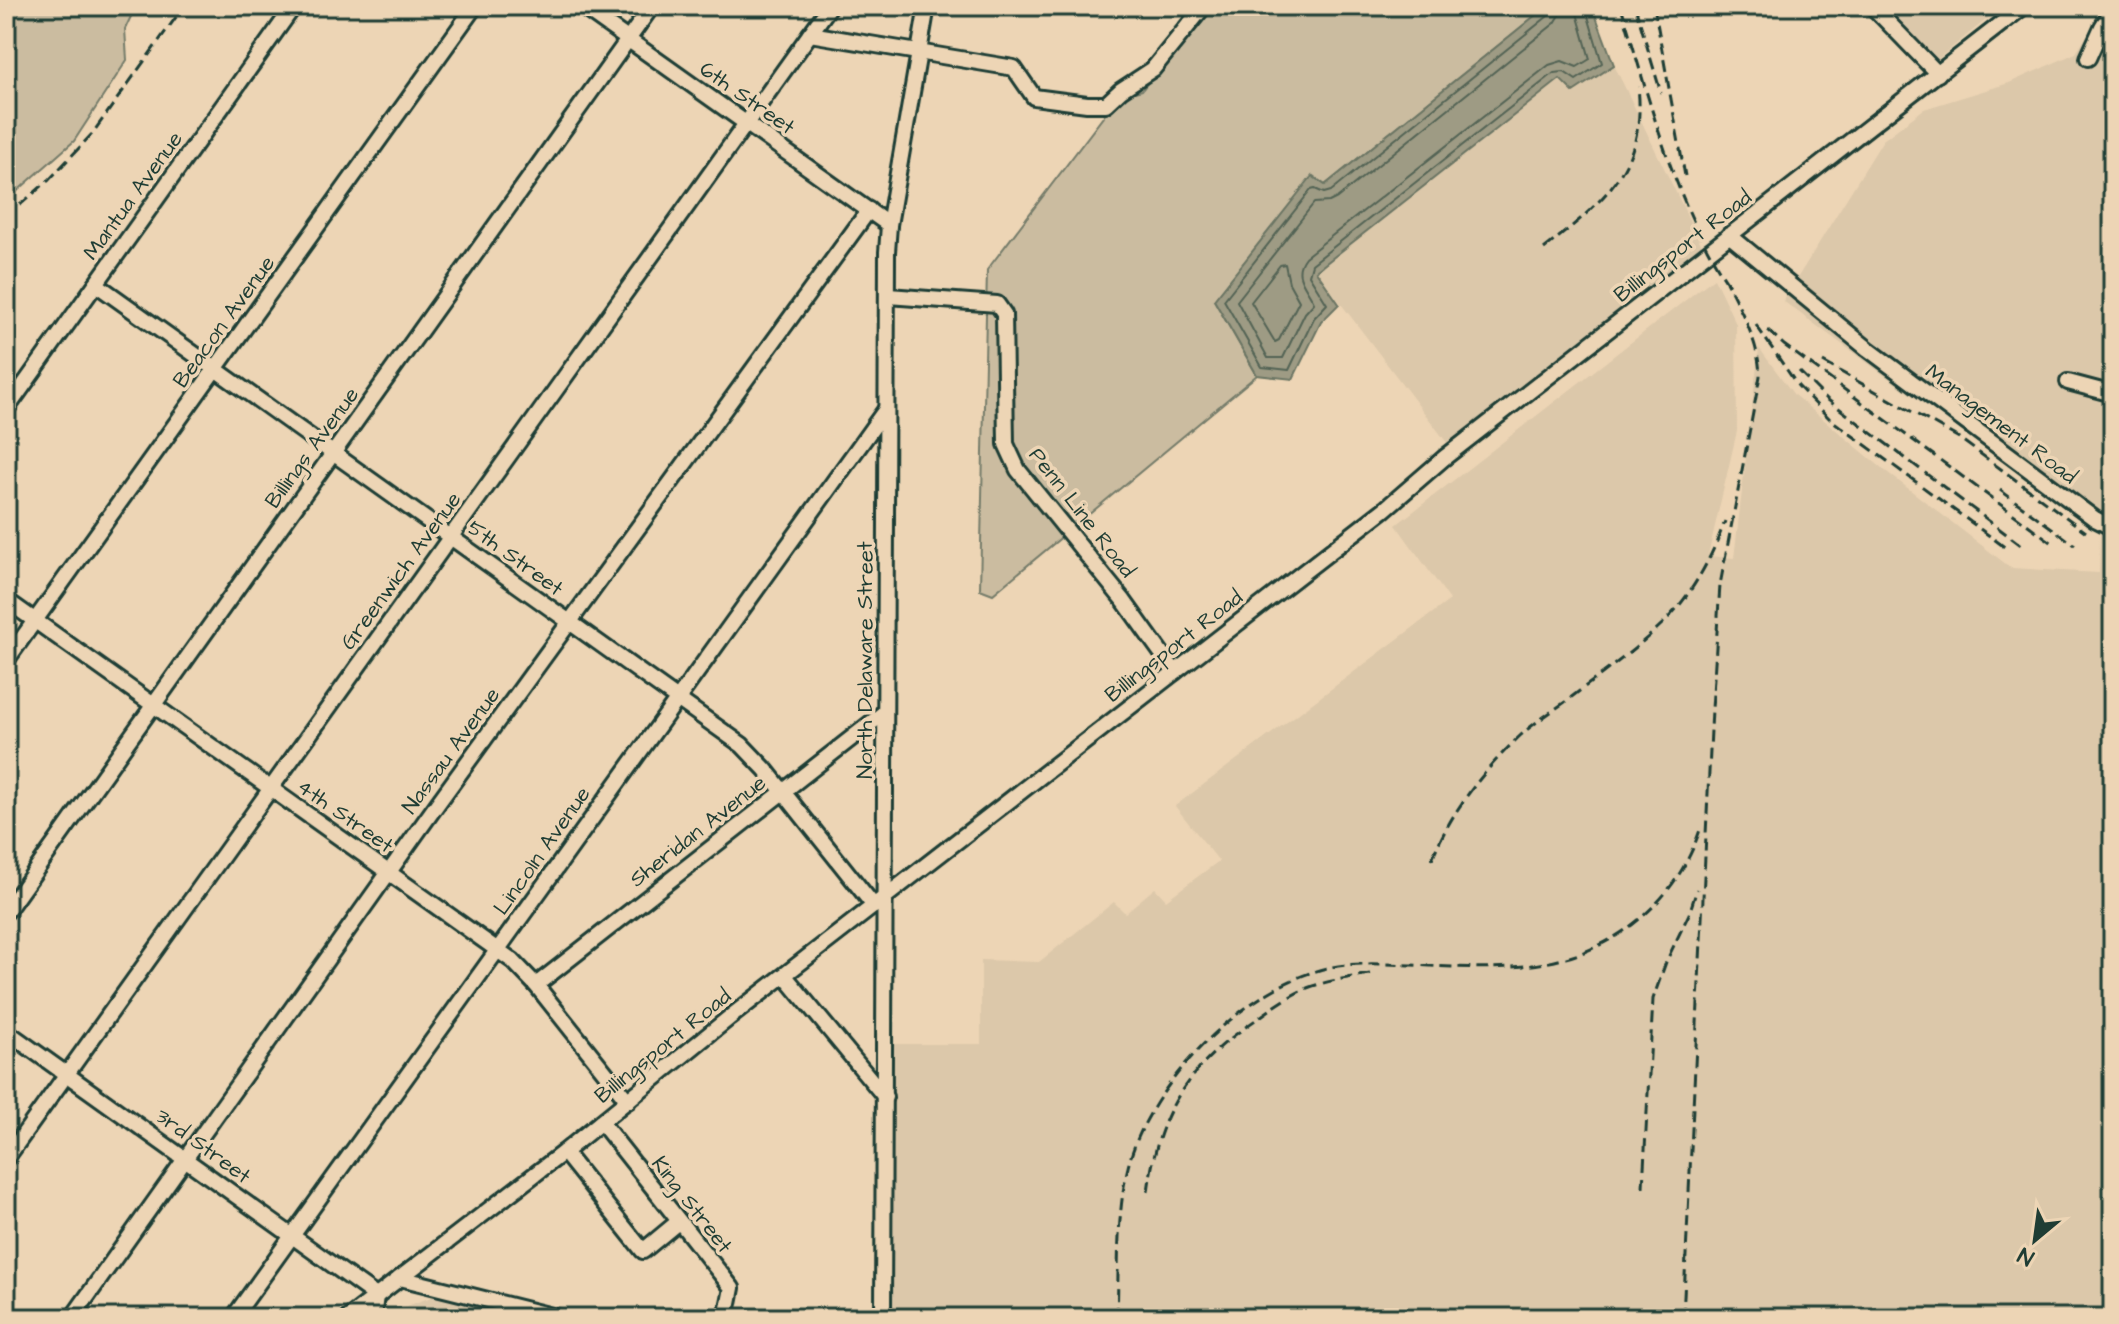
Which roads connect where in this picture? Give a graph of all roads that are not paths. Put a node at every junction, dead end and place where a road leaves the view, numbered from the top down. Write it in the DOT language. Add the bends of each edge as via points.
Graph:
graph roads {
  1 [pos="294,6"];
  2 [pos="475,6"];
  3 [pos="581,6"];
  4 [pos="652,6"];
  5 [pos="830,6"];
  6 [pos="927,6"];
  7 [pos="1204,6"];
  8 [pos="1872,6"];
  9 [pos="2024,6"];
  10 [pos="2113,9"];
  11 [pos="810,34"];
  12 [pos="628,39"];
  13 [pos="920,52"];
  14 [pos="2088,58"];
  15 [pos="1938,74"];
  16 [pos="746,123"];
  17 [pos="869,210"];
  18 [pos="889,225"];
  19 [pos="1729,235"];
  20 [pos="96,284"];
  21 [pos="888,296"];
  22 [pos="215,369"];
  23 [pos="2068,382"];
  24 [pos="2113,394"];
  25 [pos="887,409"];
  26 [pos="6,410"];
  27 [pos="334,453"];
  28 [pos="2113,528"];
  29 [pos="450,537"];
  30 [pos="6,600"];
  31 [pos="35,620"];
  32 [pos="570,623"];
  33 [pos="6,661"];
  34 [pos="1175,672"];
  35 [pos="676,698"];
  36 [pos="154,705"];
  37 [pos="885,712"];
  38 [pos="271,788"];
  39 [pos="782,791"];
  40 [pos="389,872"];
  41 [pos="879,902"];
  42 [pos="6,912"];
  43 [pos="498,949"];
  44 [pos="785,976"];
  45 [pos="536,985"];
  46 [pos="6,1031"];
  47 [pos="67,1074"];
  48 [pos="885,1097"];
  49 [pos="628,1101"];
  50 [pos="601,1122"];
  51 [pos="564,1152"];
  52 [pos="6,1159"];
  53 [pos="185,1159"];
  54 [pos="678,1222"];
  55 [pos="293,1236"];
  56 [pos="400,1278"];
  57 [pos="376,1296"];
  58 [pos="72,1318"];
  59 [pos="233,1318"];
  60 [pos="348,1318"];
  61 [pos="373,1318"];
  62 [pos="560,1318"];
  63 [pos="726,1318"];
  64 [pos="883,1318"];
  1 -- 20 [label="street, Mantua Avenue"];
  2 -- 22 [label="street, Beacon Avenue"];
  3 -- 12 [label="street, 6th Street"];
  4 -- 12 [label="street, Billings Avenue"];
  5 -- 11 [label="street, Greenwich Avenue"];
  6 -- 13 [label="street, North Delaware Street"];
  7 -- 13 [label="street" via="1153,69 1106,104 1034,97 1014,68"];
  8 -- 15 [label="street"];
  9 -- 15 [label="street, Billingsport Road"];
  10 -- 14 [label="street"];
  11 -- 13 [label="street"];
  11 -- 16 [label="street, Greenwich Avenue"];
  12 -- 16 [label="street, 6th Street"];
  12 -- 27 [label="street, Billings Avenue"];
  13 -- 18 [label="street, North Delaware Street"];
  15 -- 19 [label="street, Billingsport Road"];
  16 -- 17 [label="street, 6th Street"];
  16 -- 29 [label="street, Greenwich Avenue"];
  17 -- 18 [label="street, 6th Street"];
  17 -- 32 [label="street, Nassau Avenue"];
  18 -- 21 [label="street, North Delaware Street"];
  19 -- 28 [label="street, Management Road" via="1868,349"];
  19 -- 34 [label="street, Billingsport Road"];
  20 -- 22 [label="street, 5th Street"];
  20 -- 26 [label="street, Mantua Avenue"];
  21 -- 25 [label="street, North Delaware Street"];
  21 -- 34 [label="street, Penn Line Road" via="997,304 1004,314 1006,444 1018,470"];
  22 -- 27 [label="street, 5th Street"];
  22 -- 31 [label="street, Beacon Avenue"];
  23 -- 24 [label="street"];
  25 -- 35 [label="street, Lincoln Avenue"];
  25 -- 37 [label="street, North Delaware Street"];
  27 -- 29 [label="street, 5th Street"];
  27 -- 36 [label="street, Billings Avenue"];
  29 -- 32 [label="street, 5th Street"];
  29 -- 38 [label="street, Greenwich Avenue"];
  30 -- 31 [label="street, 4th Street"];
  31 -- 33 [label="street, Beacon Avenue"];
  31 -- 36 [label="street, 4th Street"];
  32 -- 35 [label="street, 5th Street"];
  32 -- 40 [label="street, Nassau Avenue"];
  34 -- 41 [label="street, Billingsport Road"];
  35 -- 39 [label="street, 5th Street" via="742,745"];
  35 -- 43 [label="street, Lincoln Avenue"];
  36 -- 38 [label="street, 4th Street"];
  36 -- 42 [label="street, Billings Avenue"];
  37 -- 39 [label="street, Sheridan Avenue"];
  37 -- 41 [label="street, North Delaware Street"];
  38 -- 40 [label="street, 4th Street"];
  38 -- 47 [label="street, Greenwich Avenue"];
  39 -- 41 [label="street, 5th Street"];
  39 -- 45 [label="street, Sheridan Avenue"];
  40 -- 43 [label="street, 4th Street"];
  40 -- 53 [label="street, Nassau Avenue"];
  41 -- 44 [label="street, Billingsport Road"];
  41 -- 48 [label="street, North Delaware Street"];
  43 -- 45 [label="street, 4th Street"];
  43 -- 55 [label="street, Lincoln Avenue"];
  44 -- 48 [label="street"];
  44 -- 49 [label="street, Billingsport Road"];
  45 -- 49 [label="street, 4th Street"];
  46 -- 47 [label="street, 3rd Street"];
  47 -- 52 [label="street, Greenwich Avenue"];
  47 -- 53 [label="street, 3rd Street"];
  48 -- 64 [label="street, North Delaware Street"];
  49 -- 50 [label="street, Billingsport Road"];
  50 -- 51 [label="street, Billingsport Road"];
  50 -- 54 [label="street, King Street"];
  51 -- 54 [label="street" via="643,1251"];
  51 -- 56 [label="street, Billingsport Road"];
  53 -- 55 [label="street, 3rd Street"];
  53 -- 58 [label="street, Nassau Avenue"];
  54 -- 63 [label="street, King Street" via="732,1288"];
  55 -- 57 [label="street, 3rd Street"];
  55 -- 59 [label="street, Lincoln Avenue"];
  56 -- 57 [label="street, Billingsport Road"];
  56 -- 62 [label="street"];
  57 -- 60 [label="street, Billingsport Road"];
  57 -- 61 [label="street"];
}
